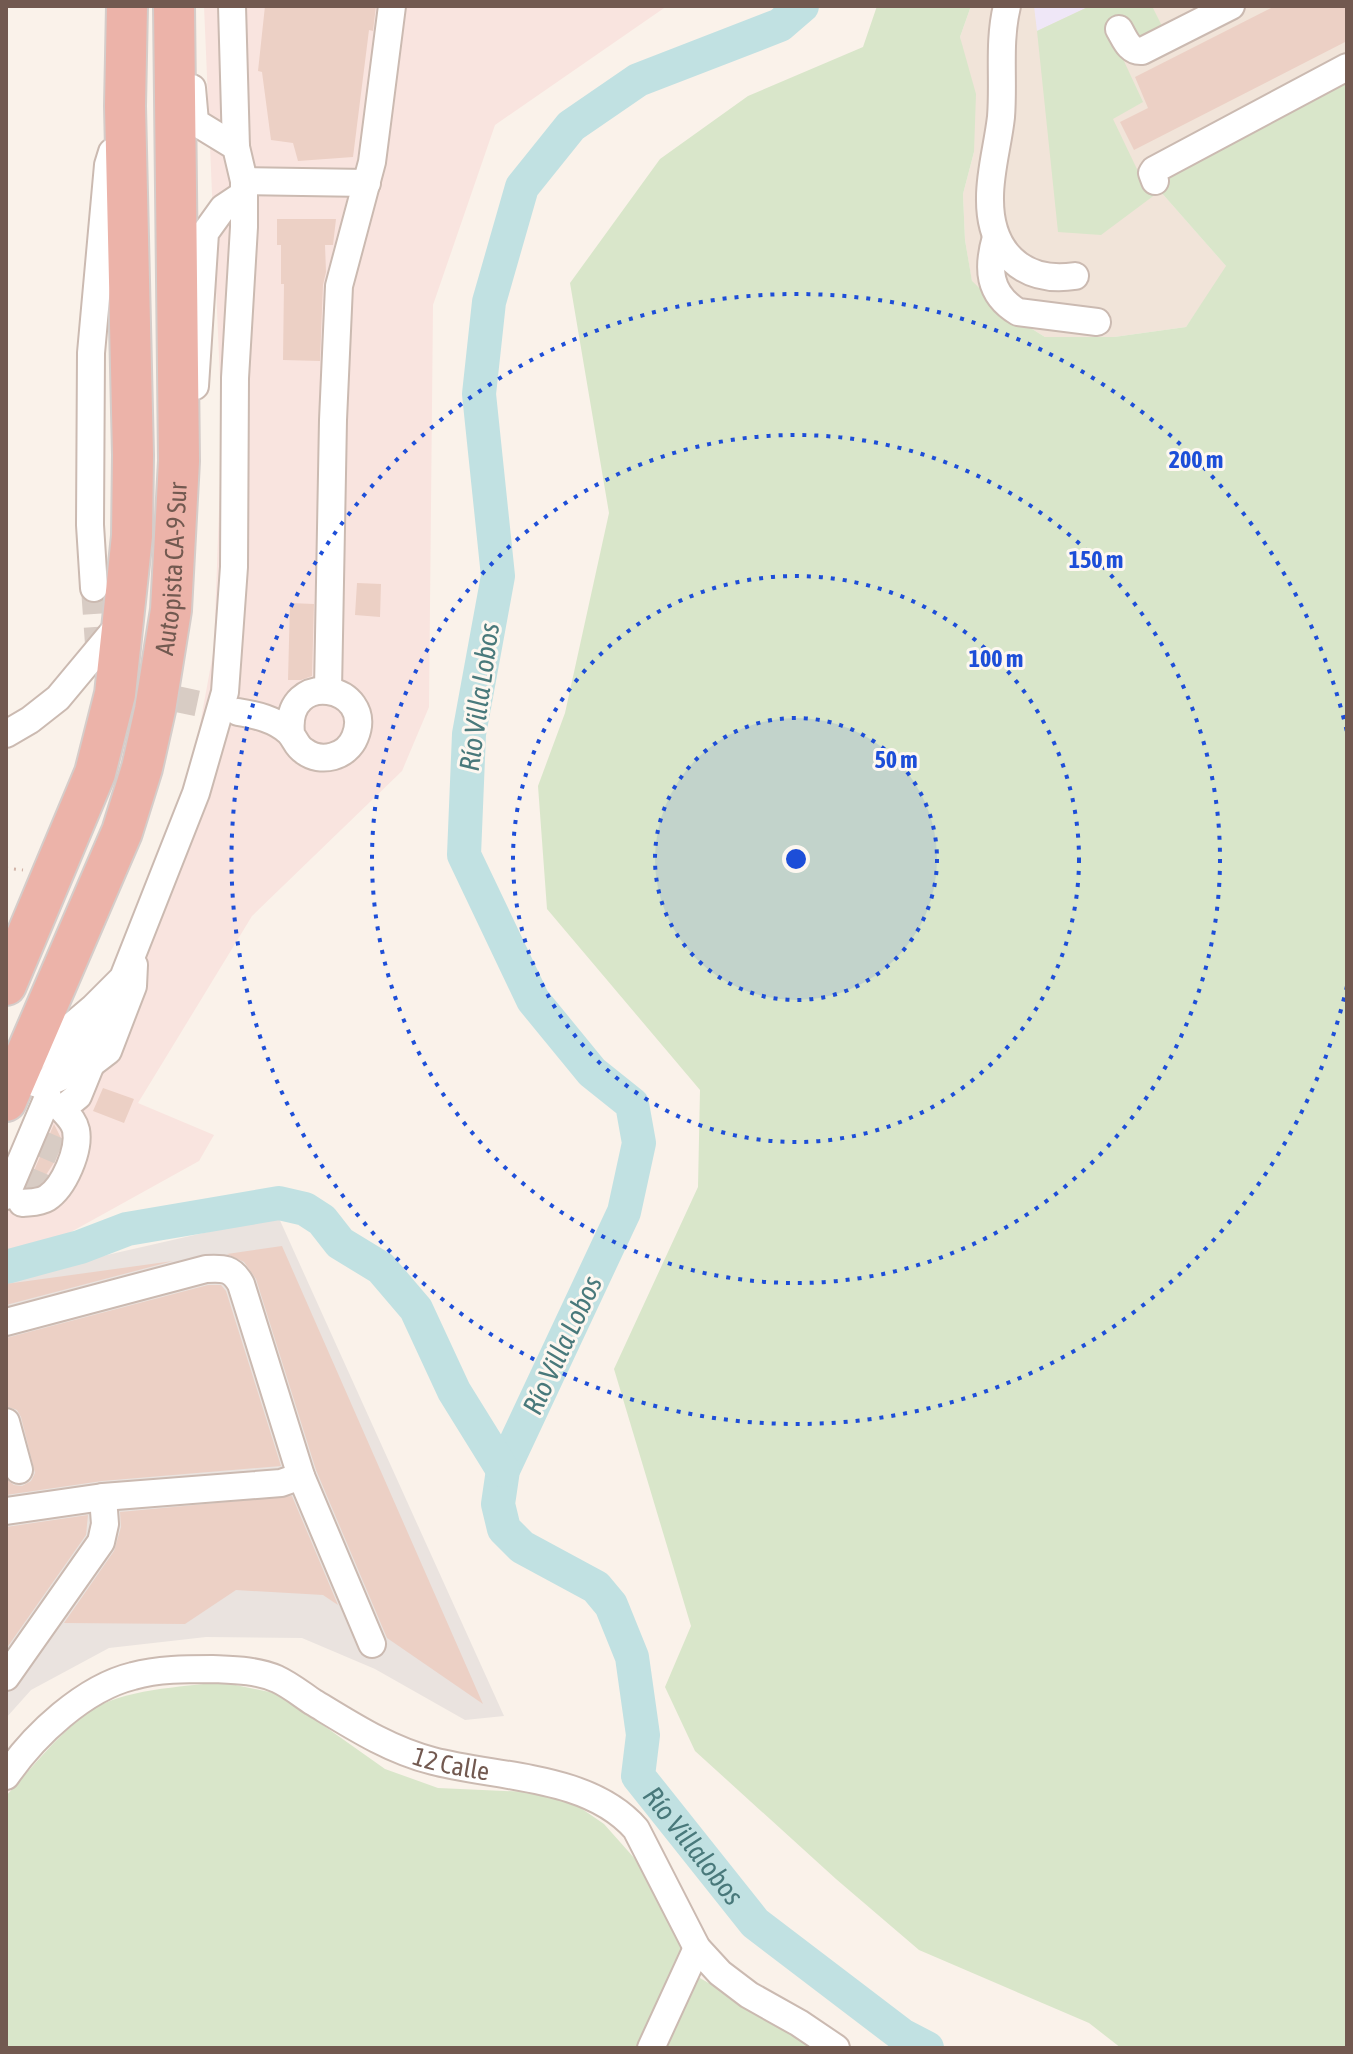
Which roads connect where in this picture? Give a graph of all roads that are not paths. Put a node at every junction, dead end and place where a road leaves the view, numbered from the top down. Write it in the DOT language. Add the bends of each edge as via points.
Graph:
graph roads {
  1 [pos="127,6"];
  2 [pos="232,6"];
  3 [pos="392,6"];
  4 [pos="1007,6"];
  5 [pos="1231,6"];
  6 [pos="174,8"];
  7 [pos="1119,29"];
  8 [pos="1347,67"];
  9 [pos="125,106"];
  10 [pos="236,147"];
  11 [pos="1154,175"];
  12 [pos="367,183"];
  13 [pos="244,187"];
  14 [pos="996,237"];
  15 [pos="1075,276"];
  16 [pos="1097,322"];
  17 [pos="179,461"];
  18 [pos="94,588"];
  19 [pos="125,617"];
  20 [pos="328,690"];
  21 [pos="238,712"];
  22 [pos="291,733"];
  23 [pos="6,734"];
  24 [pos="134,947"];
  25 [pos="6,985"];
  26 [pos="133,986"];
  27 [pos="34,1087"];
  28 [pos="15,1200"];
  29 [pos="6,1322"];
  30 [pos="6,1422"];
  31 [pos="19,1470"];
  32 [pos="301,1476"];
  33 [pos="103,1497"];
  34 [pos="6,1511"];
  35 [pos="372,1644"];
  36 [pos="6,1677"];
  37 [pos="6,1776"];
  38 [pos="697,1948"];
  39 [pos="651,2048"];
  40 [pos="836,2048"];
  1 -- 9 [label="highway, Autopista CA-9 Sur"];
  2 -- 10 [label="street"];
  3 -- 12 [label="street"];
  4 -- 14 [label="street" via="990,193"];
  5 -- 7 [label="street" via="1142,51 1129,47"];
  6 -- 10 [label="street" via="189,49 195,122"];
  6 -- 17 [label="highway, Autopista CA-9 Sur"];
  8 -- 11 [label="street"];
  9 -- 18 [label="street" via="108,165 91,353"];
  9 -- 19 [label="highway, Autopista CA-9 Sur" via="133,455"];
  10 -- 13 [label="street"];
  12 -- 13 [label="street"];
  12 -- 20 [label="street" via="339,286"];
  13 -- 17 [label="street" via="205,233 192,438"];
  13 -- 24 [label="street" via="234,567 225,692 196,793"];
  14 -- 15 [label="street" via="1024,270 1044,277"];
  14 -- 16 [label="street" via="990,274 993,288 1007,305 1018,312"];
  17 -- 27 [label="highway, Autopista CA-9 Sur" via="171,610 142,768"];
  19 -- 23 [label="street" via="58,698"];
  19 -- 25 [label="highway, Autopista CA-9 Sur" via="115,694 95,773"];
  20 -- 22 [label="street" via="301,698 291,714"];
  20 -- 22 [label="street" via="346,698 357,714 353,743 338,755 318,758 301,750"];
  21 -- 22 [label="street" via="261,716"];
  24 -- 26 [label="street"];
  24 -- 27 [label="street" via="123,978 93,1008"];
  26 -- 27 [label="street"];
  26 -- 27 [label="street" via="108,1051 91,1064"];
  27 -- 28 [label="street"];
  27 -- 28 [label="street" via="73,1121 76,1144 62,1181 48,1197"];
  29 -- 32 [label="street" via="206,1269 234,1272"];
  30 -- 31 [label="street"];
  32 -- 33 [label="street" via="281,1483"];
  32 -- 35 [label="street"];
  33 -- 34 [label="street"];
  33 -- 36 [label="street" via="101,1542"];
  37 -- 38 [label="street, 12 Calle" via="55,1720 131,1676 195,1669 256,1672 400,1750 579,1790 614,1807 636,1829"];
  38 -- 39 [label="street"];
  38 -- 40 [label="street, 12 Calle" via="749,1995"];
}
